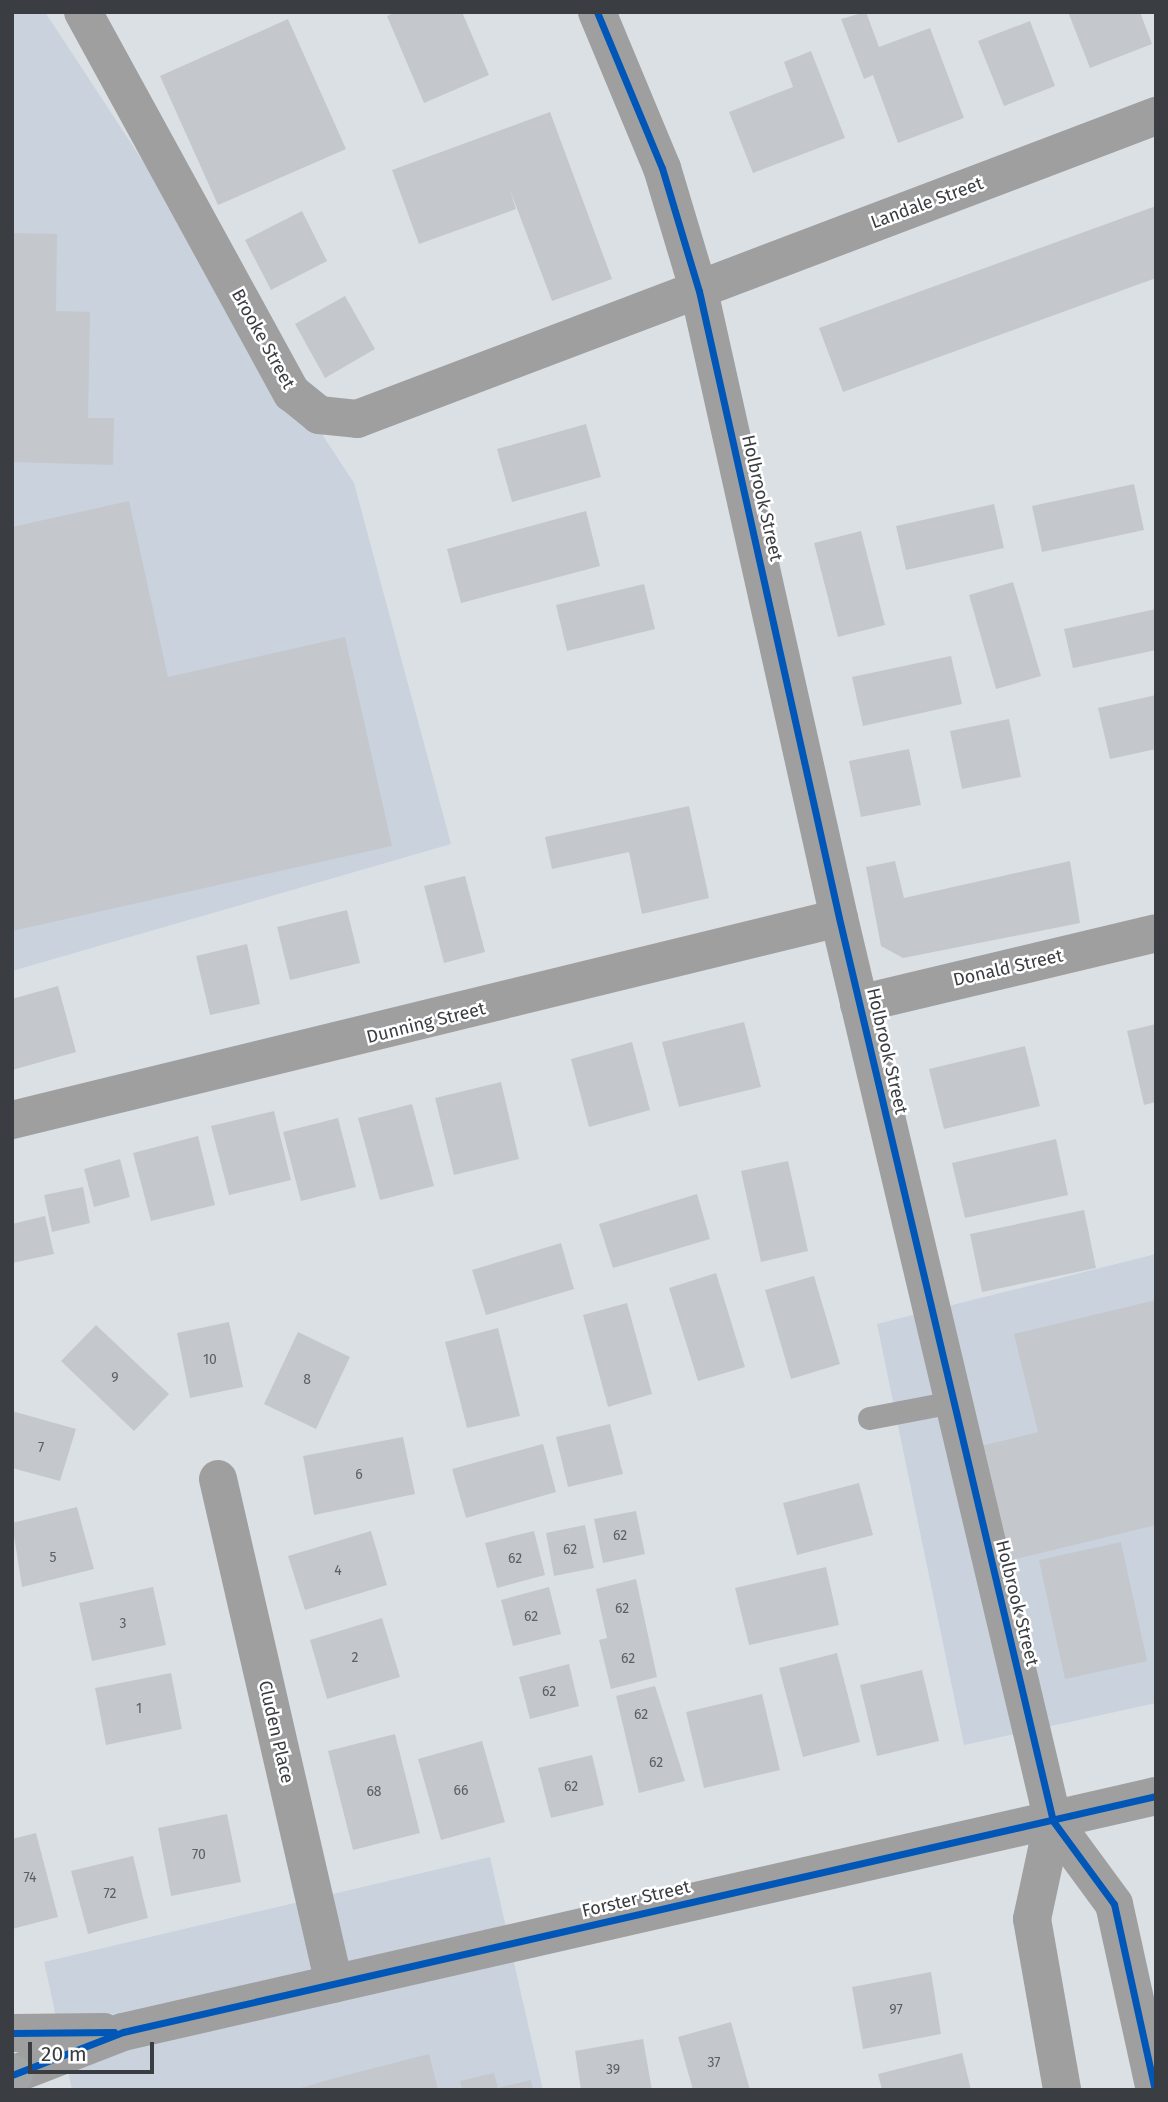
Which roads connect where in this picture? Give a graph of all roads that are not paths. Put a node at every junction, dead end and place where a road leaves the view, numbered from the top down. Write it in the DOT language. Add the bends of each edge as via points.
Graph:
graph roads {
  1 [pos="83,12"];
  2 [pos="597,12"];
  3 [pos="1156,116"];
  4 [pos="699,291"];
  5 [pos="839,918"];
  6 [pos="1156,933"];
  7 [pos="859,1004"];
  8 [pos="12,1120"];
  9 [pos="952,1402"];
  10 [pos="869,1418"];
  11 [pos="218,1479"];
  12 [pos="1156,1796"];
  13 [pos="1053,1821"];
  14 [pos="334,1984"];
  15 [pos="123,2032"];
  16 [pos="12,2033"];
  17 [pos="13,2075"];
  18 [pos="1062,2090"];
  19 [pos="1155,2090"];
  1 -- 4 [label="street, Brooke Street" via="292,393 319,415 357,419"];
  2 -- 4 [label="street, Holbrook Street" via="662,168"];
  3 -- 4 [label="street, Landale Street"];
  4 -- 5 [label="street, Holbrook Street"];
  5 -- 7 [label="street, Holbrook Street"];
  5 -- 8 [label="street, Dunning Street"];
  6 -- 7 [label="street, Donald Street"];
  7 -- 9 [label="street, Holbrook Street"];
  9 -- 10 [label="lane"];
  9 -- 13 [label="street, Holbrook Street"];
  11 -- 14 [label="street, Cluden Place"];
  12 -- 13 [label="street, Forster Street"];
  13 -- 14 [label="street, Forster Street"];
  13 -- 18 [label="street, Holbrook Street" via="1032,1919"];
  13 -- 19 [label="street, Holbrook Street" via="1114,1904"];
  14 -- 15 [label="street, Forster Street"];
  15 -- 16 [label="street, Forster Street"];
  15 -- 17 [label="street, Forster Street"];
}
